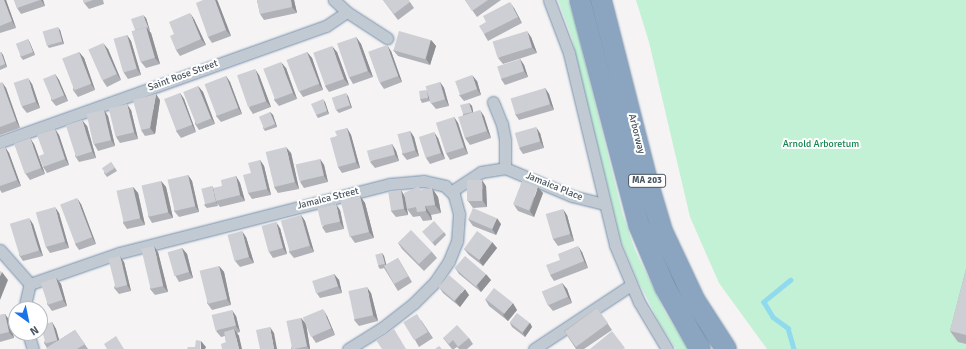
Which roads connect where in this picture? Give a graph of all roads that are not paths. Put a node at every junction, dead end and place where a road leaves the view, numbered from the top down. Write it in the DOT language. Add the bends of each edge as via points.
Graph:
graph roads {
  1 [pos="334,0"];
  2 [pos="549,0"];
  3 [pos="580,0"];
  4 [pos="601,0"];
  5 [pos="347,12"];
  6 [pos="387,38"];
  7 [pos="493,102"];
  8 [pos="0,142"];
  9 [pos="505,168"];
  10 [pos="452,191"];
  11 [pos="603,204"];
  12 [pos="0,250"];
  13 [pos="30,284"];
  14 [pos="631,285"];
  15 [pos="26,301"];
  16 [pos="348,349"];
  17 [pos="534,349"];
  18 [pos="667,349"];
  19 [pos="700,349"];
  20 [pos="726,349"];
  1 -- 5 [label="street"];
  2 -- 11 [label="street" via="569,53"];
  3 -- 19 [label="highway, Arborway / MA 203" via="627,186 643,238 668,294"];
  4 -- 20 [label="highway, Arborway / MA 203" via="662,231 689,290"];
  5 -- 6 [label="street"];
  5 -- 8 [label="street, Saint Rose Street" via="326,26"];
  7 -- 9 [label="street" via="505,140"];
  9 -- 10 [label="street" via="481,172"];
  9 -- 11 [label="street, Jamaica Place" via="572,196"];
  10 -- 13 [label="street, Jamaica Street" via="440,184 424,181 390,184 118,253"];
  10 -- 16 [label="street" via="457,202 460,224 454,250 445,267 435,282 414,303 382,328"];
  11 -- 14 [label="street" via="619,258"];
  12 -- 13 [label="street"];
  13 -- 15 [label="street"];
  14 -- 17 [label="street"];
  14 -- 18 [label="street"];
}
